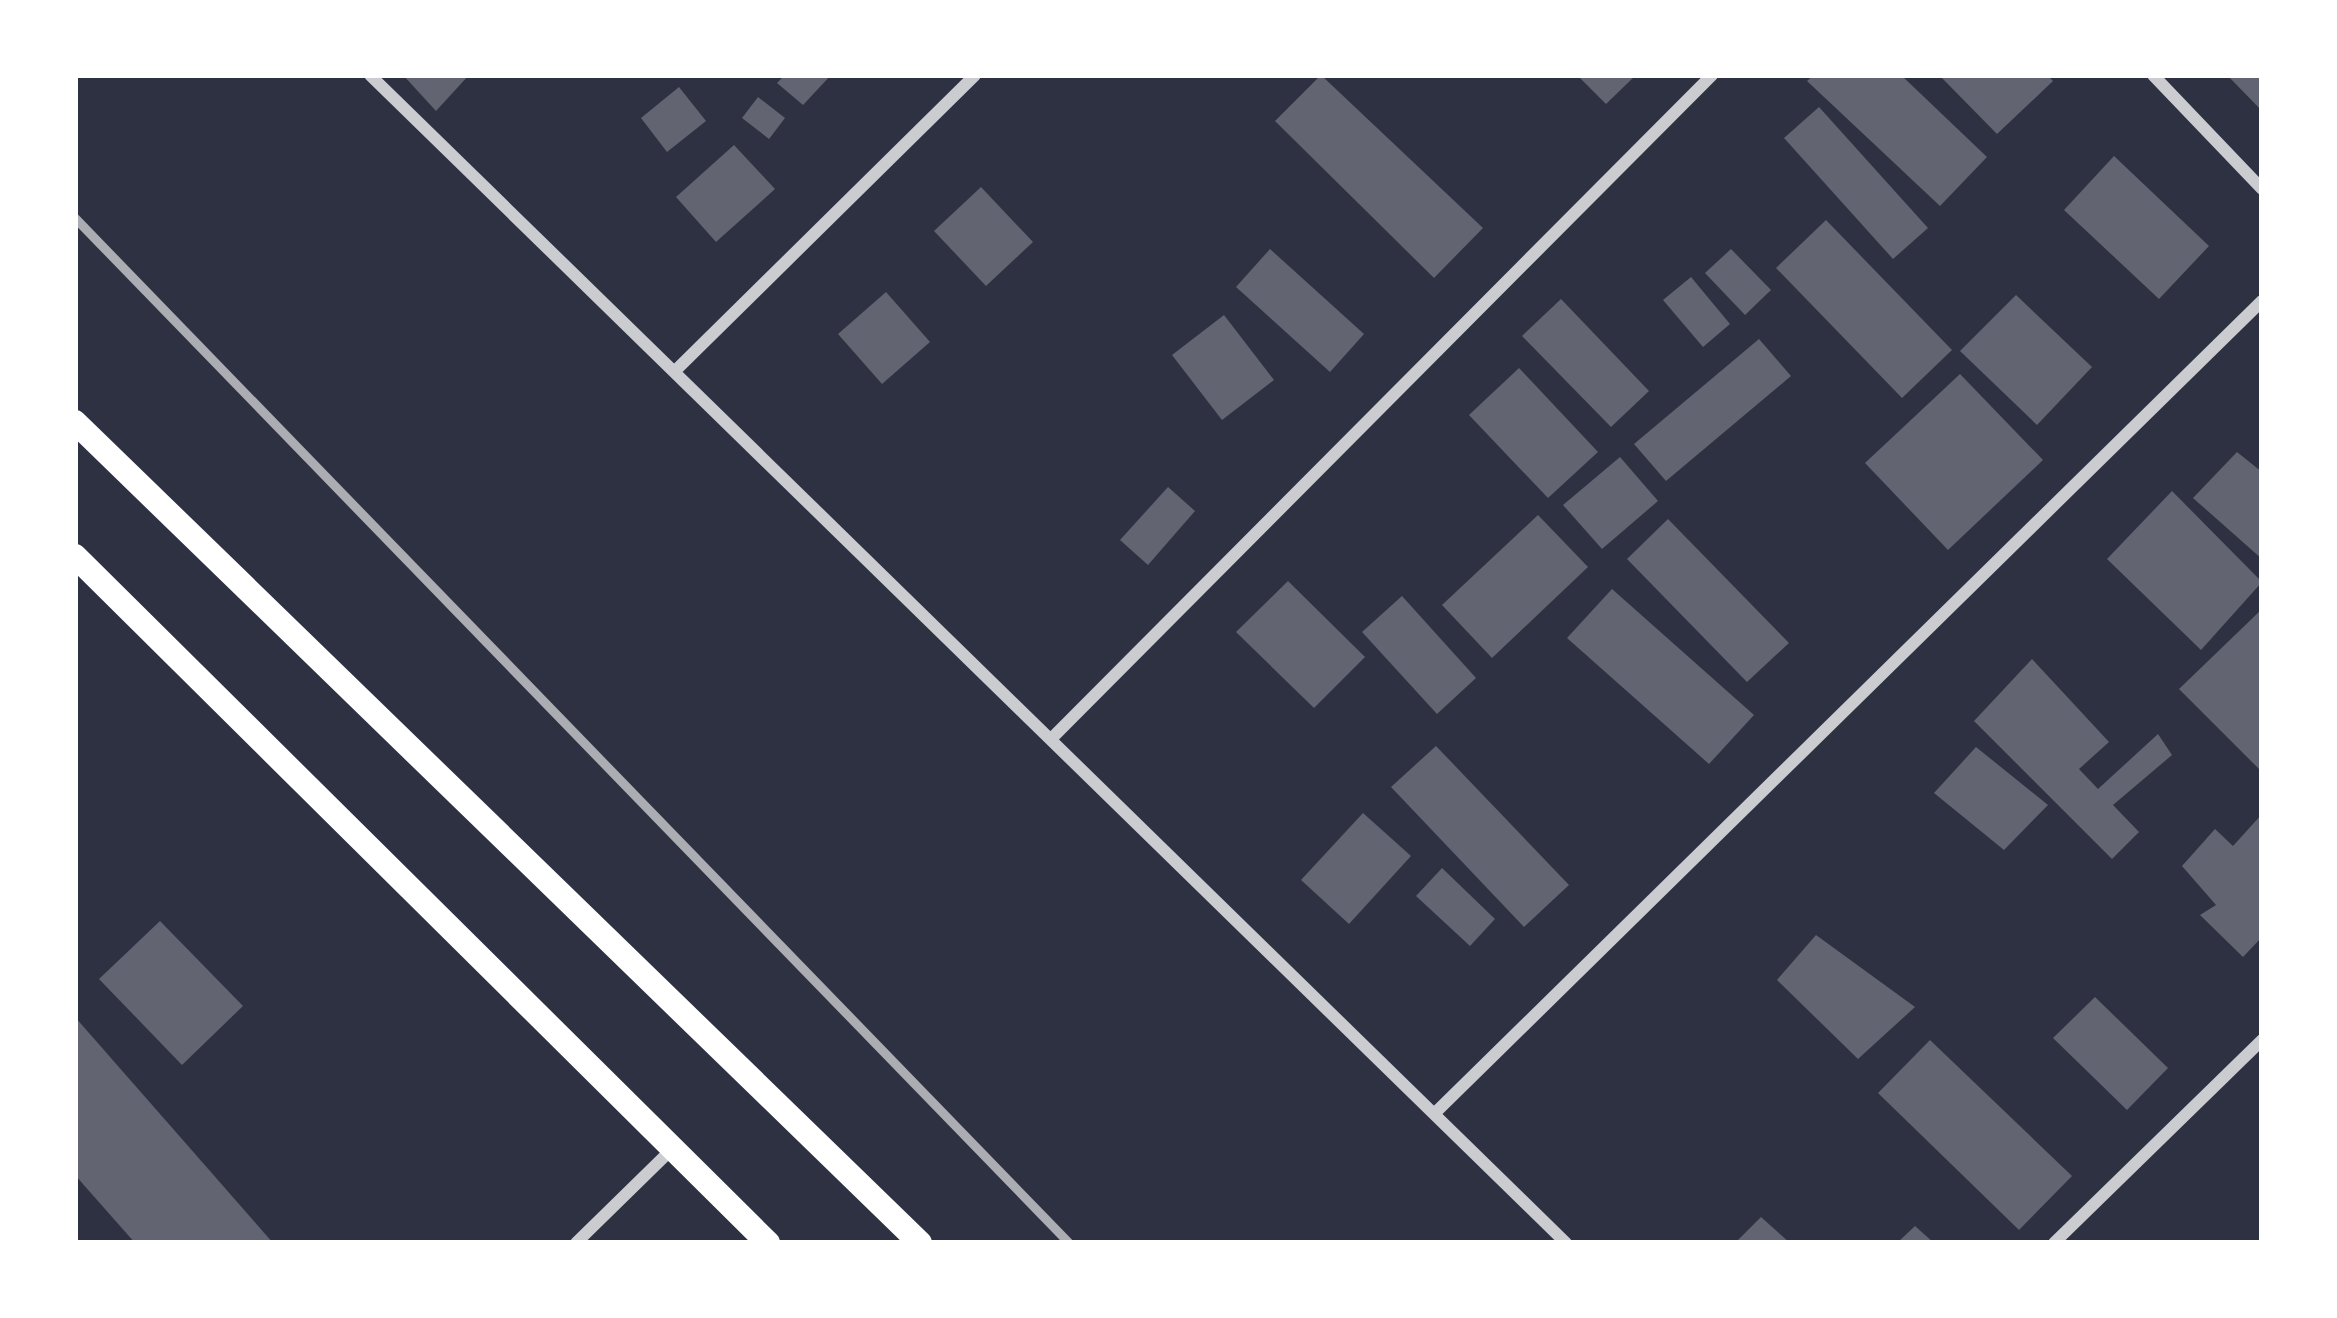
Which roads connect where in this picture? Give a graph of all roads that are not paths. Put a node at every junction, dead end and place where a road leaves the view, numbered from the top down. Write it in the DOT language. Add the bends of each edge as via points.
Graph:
graph roads {
  1 [pos="370,75"];
  2 [pos="975,75"];
  3 [pos="1712,75"];
  4 [pos="2153,75"];
  5 [pos="2262,189"];
  6 [pos="2262,301"];
  7 [pos="675,371"];
  8 [pos="75,422"];
  9 [pos="75,556"];
  10 [pos="1052,738"];
  11 [pos="2262,1040"];
  12 [pos="1436,1112"];
  13 [pos="672,1149"];
  14 [pos="576,1243"];
  15 [pos="768,1243"];
  16 [pos="920,1243"];
  17 [pos="1566,1243"];
  18 [pos="2054,1243"];
  1 -- 7 [label="street"];
  2 -- 7 [label="street"];
  3 -- 10 [label="street"];
  4 -- 5 [label="street"];
  6 -- 12 [label="street"];
  7 -- 10 [label="street"];
  8 -- 16 [label="main road"];
  9 -- 13 [label="main road"];
  10 -- 12 [label="street"];
  11 -- 18 [label="street"];
  12 -- 17 [label="street"];
  13 -- 14 [label="street"];
  13 -- 15 [label="main road"];
}
